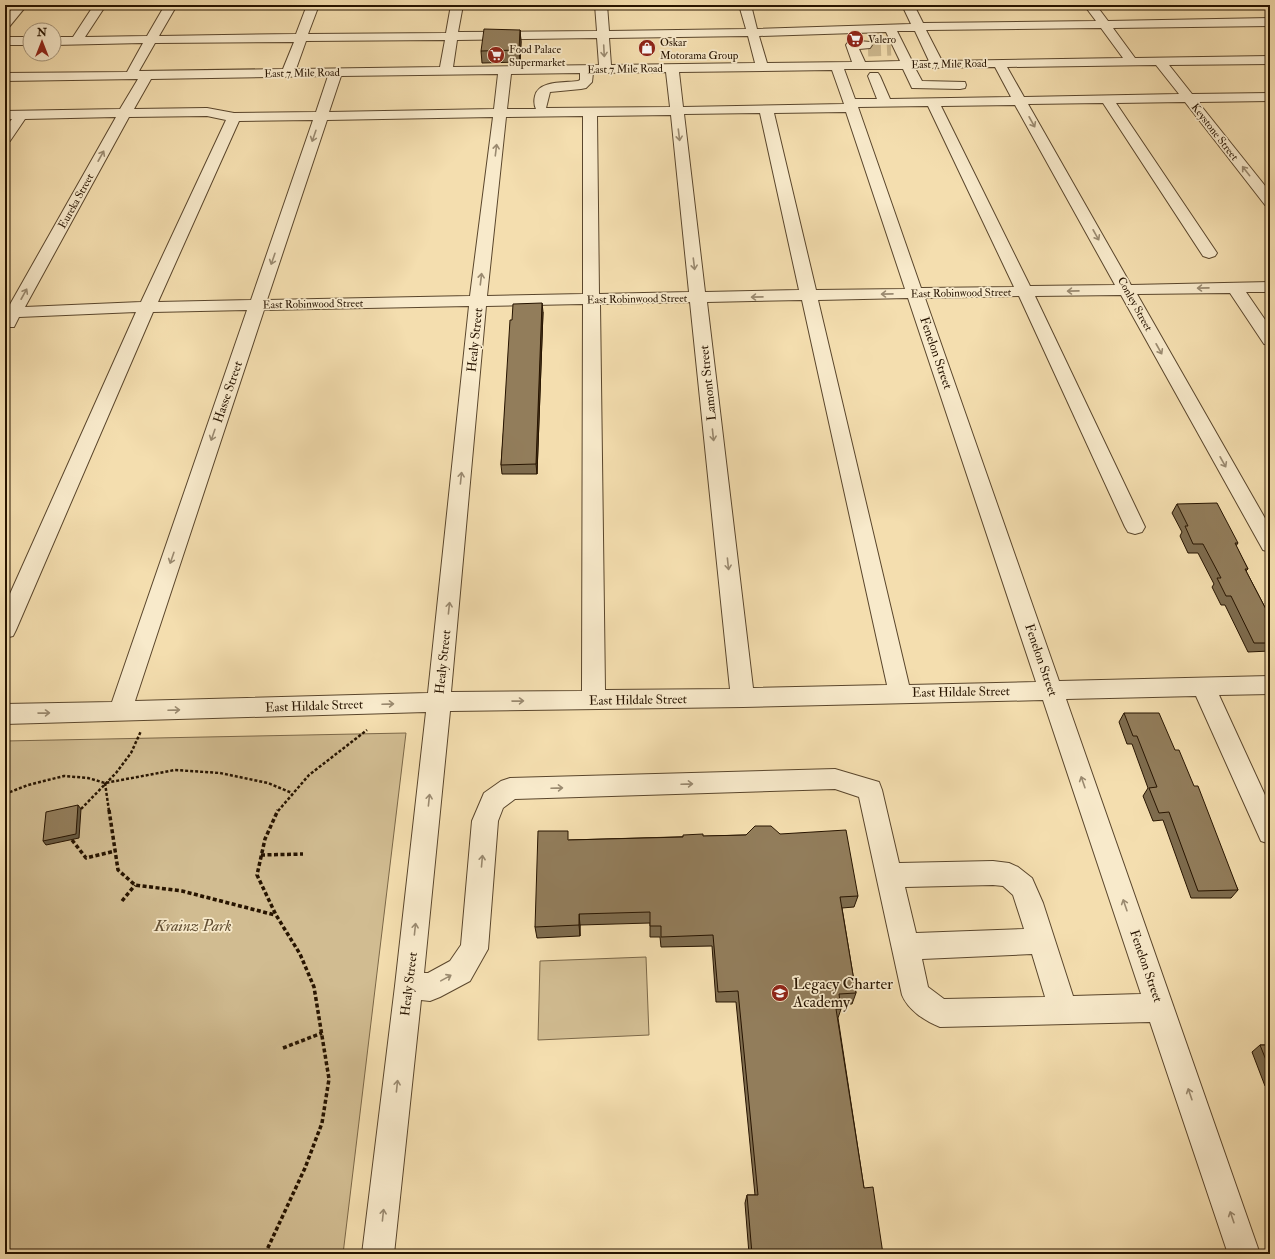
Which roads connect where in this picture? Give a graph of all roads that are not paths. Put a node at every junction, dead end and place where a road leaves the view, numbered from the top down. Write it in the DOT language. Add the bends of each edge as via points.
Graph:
graph roads {
  1 [pos="21,5"];
  2 [pos="100,5"];
  3 [pos="171,5"];
  4 [pos="313,5"];
  5 [pos="457,5"];
  6 [pos="601,5"];
  7 [pos="745,5"];
  8 [pos="908,5"];
  9 [pos="1090,5"];
  10 [pos="1190,10"];
  11 [pos="1270,22"];
  12 [pos="1202,23"];
  13 [pos="5,25"];
  14 [pos="1105,25"];
  15 [pos="919,27"];
  16 [pos="890,28"];
  17 [pos="753,32"];
  18 [pos="603,34"];
  19 [pos="452,36"];
  20 [pos="301,37"];
  21 [pos="151,39"];
  22 [pos="76,40"];
  23 [pos="5,41"];
  24 [pos="22,41"];
  25 [pos="62,41"];
  26 [pos="868,49"];
  27 [pos="895,49"];
  28 [pos="929,49"];
  29 [pos="852,59"];
  30 [pos="1270,60"];
  31 [pos="1159,61"];
  32 [pos="1132,62"];
  33 [pos="937,64"];
  34 [pos="999,64"];
  35 [pos="907,65"];
  36 [pos="762,67"];
  37 [pos="672,68"];
  38 [pos="587,69"];
  39 [pos="605,69"];
  40 [pos="505,70"];
  41 [pos="446,71"];
  42 [pos="336,72"];
  43 [pos="288,73"];
  44 [pos="148,74"];
  45 [pos="131,75"];
  46 [pos="5,76"];
  47 [pos="874,76"];
  48 [pos="960,85"];
  49 [pos="1270,97"];
  50 [pos="1188,98"];
  51 [pos="1107,99"];
  52 [pos="1020,101"];
  53 [pos="933,102"];
  54 [pos="885,103"];
  55 [pos="541,106"];
  56 [pos="851,106"];
  57 [pos="766,109"];
  58 [pos="677,110"];
  59 [pos="590,111"];
  60 [pos="500,112"];
  61 [pos="125,113"];
  62 [pos="5,115"];
  63 [pos="21,115"];
  64 [pos="322,115"];
  65 [pos="234,117"];
  66 [pos="5,138"];
  67 [pos="1270,202"];
  68 [pos="1209,253"];
  69 [pos="1270,287"];
  70 [pos="1235,288"];
  71 [pos="1126,290"];
  72 [pos="1025,292"];
  73 [pos="916,294"];
  74 [pos="809,296"];
  75 [pos="698,298"];
  76 [pos="591,299"];
  77 [pos="478,301"];
  78 [pos="257,305"];
  79 [pos="147,307"];
  80 [pos="9,313"];
  81 [pos="5,328"];
  82 [pos="1270,340"];
  83 [pos="1135,527"];
  84 [pos="1270,545"];
  85 [pos="5,630"];
  86 [pos="1270,685"];
  87 [pos="1203,686"];
  88 [pos="1052,690"];
  89 [pos="900,694"];
  90 [pos="743,698"];
  91 [pos="594,700"];
  92 [pos="439,702"];
  93 [pos="120,711"];
  94 [pos="5,714"];
  95 [pos="1270,833"];
  96 [pos="889,875"];
  97 [pos="1041,941"];
  98 [pos="905,947"];
  99 [pos="409,986"];
  100 [pos="1160,1008"];
  101 [pos="1063,1010"];
  102 [pos="378,1254"];
  103 [pos="1244,1254"];
  1 -- 13 [label="street"];
  2 -- 22 [label="street"];
  3 -- 21 [label="street"];
  4 -- 20 [label="street"];
  5 -- 19 [label="street"];
  6 -- 18 [label="street"];
  7 -- 17 [label="street"];
  8 -- 15 [label="street"];
  9 -- 14 [label="street"];
  10 -- 12 [label="street"];
  11 -- 12 [label="street"];
  12 -- 14 [label="street"];
  14 -- 15 [label="street"];
  14 -- 32 [label="street"];
  15 -- 16 [label="street"];
  15 -- 28 [label="street"];
  16 -- 17 [label="street"];
  16 -- 27 [label="street"];
  17 -- 18 [label="street"];
  17 -- 36 [label="street"];
  18 -- 19 [label="street"];
  18 -- 39 [label="street, one-way"];
  19 -- 20 [label="street"];
  19 -- 41 [label="street"];
  20 -- 21 [label="street"];
  20 -- 43 [label="street"];
  21 -- 22 [label="street"];
  21 -- 45 [label="street"];
  22 -- 25 [label="street"];
  23 -- 24 [label="street"];
  26 -- 29 [label="street"];
  27 -- 28 [label="street"];
  27 -- 35 [label="street"];
  28 -- 33 [label="street"];
  29 -- 35 [label="street, East 7 Mile Road"];
  29 -- 36 [label="street, East 7 Mile Road"];
  29 -- 56 [label="street, Fenelon Street"];
  30 -- 31 [label="street, East 7 Mile Road"];
  31 -- 32 [label="street, East 7 Mile Road"];
  31 -- 50 [label="street, Keystone Street"];
  32 -- 34 [label="street, East 7 Mile Road"];
  33 -- 34 [label="street, East 7 Mile Road"];
  33 -- 35 [label="street, East 7 Mile Road"];
  34 -- 52 [label="street, Conley Street"];
  35 -- 48 [label="street" via="917,85"];
  36 -- 37 [label="street, East 7 Mile Road"];
  37 -- 39 [label="street, East 7 Mile Road"];
  37 -- 58 [label="street, Lamont Street"];
  38 -- 39 [label="street, East 7 Mile Road"];
  38 -- 40 [label="street, East 7 Mile Road"];
  38 -- 55 [label="street" via="586,82 581,85 543,90"];
  40 -- 41 [label="street, East 7 Mile Road"];
  40 -- 60 [label="street, Healy Street"];
  41 -- 42 [label="street, East 7 Mile Road"];
  42 -- 43 [label="street, East 7 Mile Road"];
  42 -- 64 [label="street, Hasse Street"];
  43 -- 44 [label="street, East 7 Mile Road"];
  44 -- 45 [label="street, East 7 Mile Road"];
  44 -- 61 [label="street, Eureka Street"];
  45 -- 46 [label="street, East 7 Mile Road"];
  47 -- 54 [label="street"];
  49 -- 50 [label="street"];
  50 -- 51 [label="street"];
  67 -- 50 [label="street, Keystone Street, one-way"];
  51 -- 52 [label="street"];
  51 -- 68 [label="street"];
  52 -- 53 [label="street"];
  52 -- 71 [label="street, Conley Street, one-way"];
  53 -- 54 [label="street"];
  53 -- 72 [label="street"];
  54 -- 56 [label="street"];
  56 -- 57 [label="street"];
  56 -- 73 [label="street, Fenelon Street"];
  57 -- 58 [label="street"];
  57 -- 74 [label="street"];
  58 -- 59 [label="street"];
  58 -- 75 [label="street, Lamont Street, one-way"];
  59 -- 60 [label="street"];
  59 -- 76 [label="street"];
  60 -- 64 [label="street"];
  77 -- 60 [label="street, Healy Street, one-way"];
  61 -- 63 [label="street"];
  61 -- 65 [label="street" via="207,112"];
  80 -- 61 [label="street, Eureka Street, one-way"];
  62 -- 63 [label="street"];
  63 -- 66 [label="street"];
  64 -- 65 [label="street"];
  64 -- 78 [label="street, Hasse Street, one-way"];
  65 -- 79 [label="street"];
  69 -- 70 [label="street, East Robinwood Street"];
  70 -- 71 [label="street, East Robinwood Street, one-way"];
  70 -- 82 [label="street"];
  71 -- 72 [label="street, East Robinwood Street, one-way"];
  71 -- 84 [label="street, Conley Street, one-way"];
  72 -- 73 [label="street, East Robinwood Street"];
  72 -- 83 [label="street"];
  73 -- 74 [label="street, East Robinwood Street, one-way"];
  73 -- 88 [label="street, Fenelon Street"];
  74 -- 75 [label="street, East Robinwood Street, one-way"];
  74 -- 89 [label="street"];
  75 -- 76 [label="street, East Robinwood Street"];
  75 -- 90 [label="street, Lamont Street, one-way"];
  76 -- 77 [label="street, East Robinwood Street"];
  76 -- 91 [label="street"];
  77 -- 78 [label="street, East Robinwood Street"];
  92 -- 77 [label="street, Healy Street, one-way"];
  78 -- 79 [label="street, East Robinwood Street"];
  78 -- 93 [label="street, Hasse Street, one-way"];
  79 -- 80 [label="street, East Robinwood Street"];
  79 -- 85 [label="street"];
  80 -- 81 [label="street, Eureka Street"];
  86 -- 87 [label="street, East Hildale Street"];
  87 -- 88 [label="street, East Hildale Street"];
  87 -- 95 [label="street"];
  88 -- 89 [label="street, East Hildale Street"];
  100 -- 88 [label="street, Fenelon Street, one-way"];
  89 -- 90 [label="street, East Hildale Street"];
  90 -- 91 [label="street, East Hildale Street"];
  92 -- 91 [label="street, East Hildale Street, one-way"];
  93 -- 92 [label="street, East Hildale Street, one-way"];
  99 -- 92 [label="street, Healy Street, one-way"];
  94 -- 93 [label="street, East Hildale Street, one-way"];
  96 -- 97 [label="street" via="1010,875 1023,888"];
  96 -- 98 [label="street"];
  99 -- 96 [label="street, one-way" via="430,987 460,971 474,949 486,821 493,801 510,789 835,779 870,790"];
  97 -- 98 [label="street"];
  97 -- 101 [label="street"];
  98 -- 101 [label="street" via="916,995 940,1013"];
  102 -- 99 [label="street, Healy Street, one-way"];
  100 -- 101 [label="street"];
  103 -- 100 [label="street, Fenelon Street, one-way"];
}
